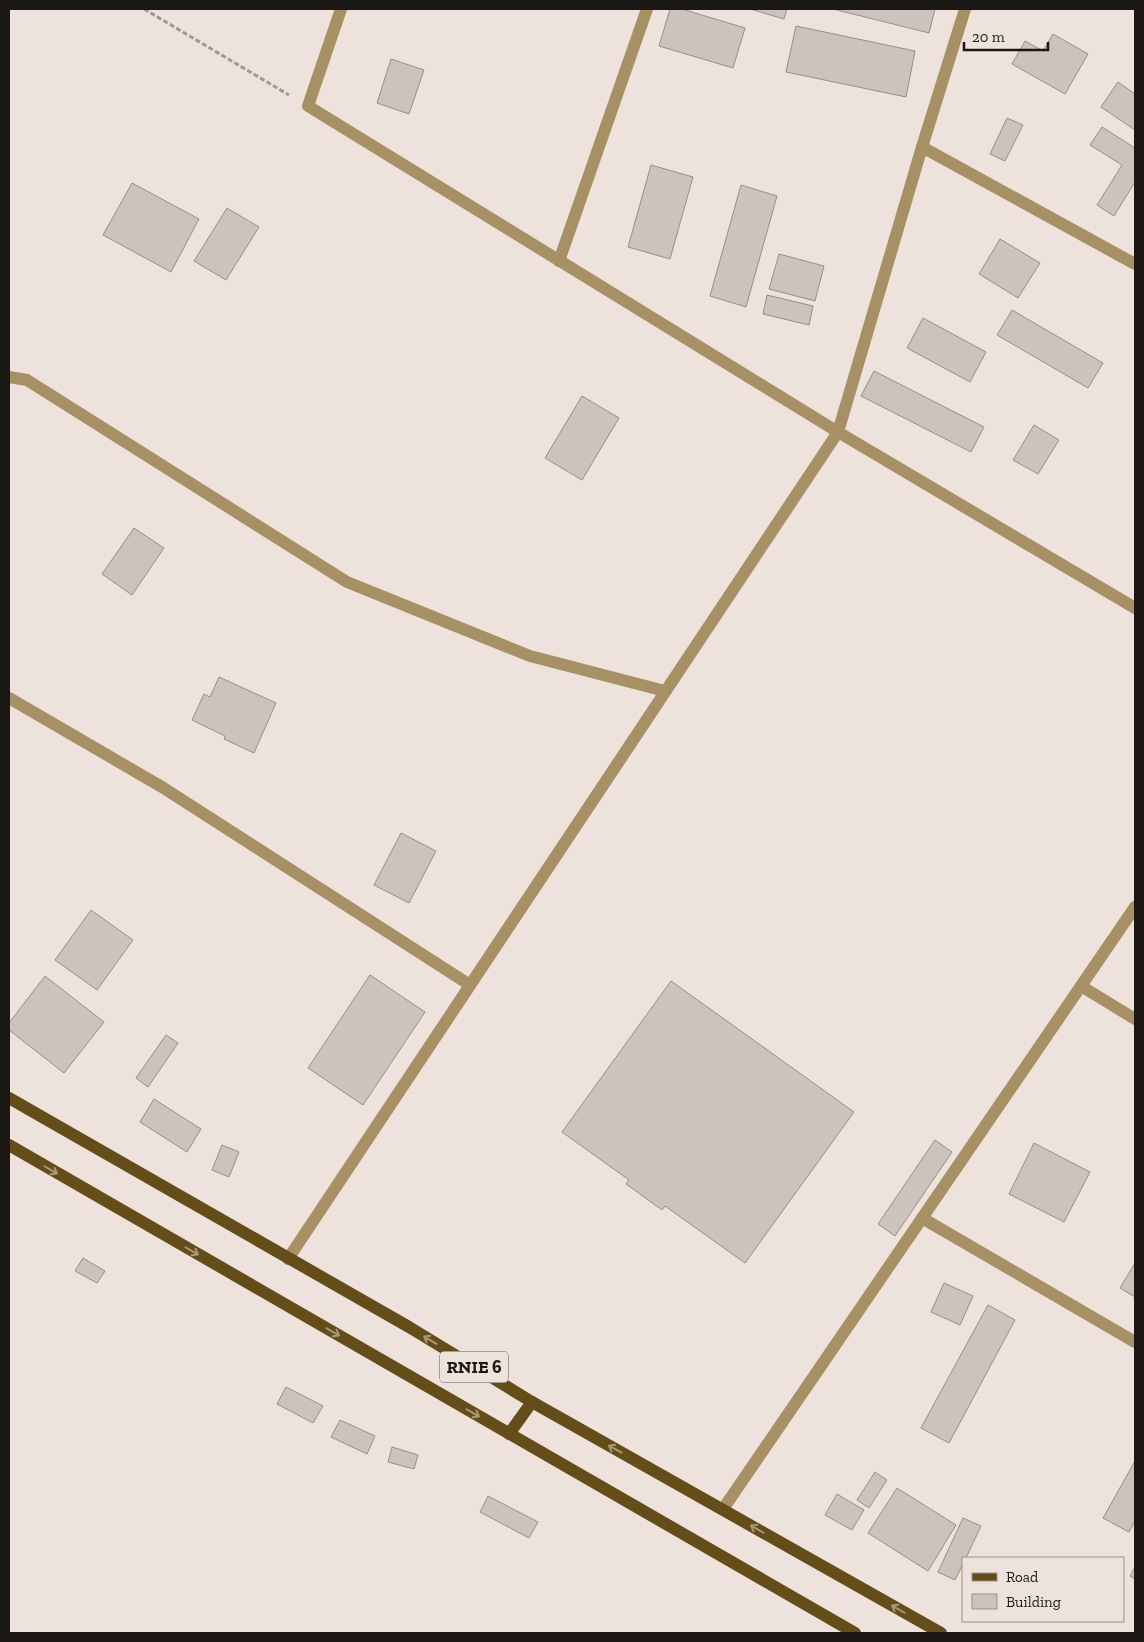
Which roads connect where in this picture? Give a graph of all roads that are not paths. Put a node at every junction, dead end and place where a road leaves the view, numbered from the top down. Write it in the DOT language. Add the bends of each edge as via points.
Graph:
graph roads {
  1 [pos="340,9"];
  2 [pos="647,9"];
  3 [pos="965,9"];
  4 [pos="922,147"];
  5 [pos="560,261"];
  6 [pos="1135,264"];
  7 [pos="9,377"];
  8 [pos="838,432"];
  9 [pos="1135,608"];
  10 [pos="665,691"];
  11 [pos="9,698"];
  12 [pos="1135,907"];
  13 [pos="470,984"];
  14 [pos="1081,986"];
  15 [pos="1135,1019"];
  16 [pos="9,1098"];
  17 [pos="9,1145"];
  18 [pos="922,1218"];
  19 [pos="288,1259"];
  20 [pos="1135,1342"];
  21 [pos="532,1402"];
  22 [pos="509,1434"];
  23 [pos="723,1510"];
  24 [pos="855,1633"];
  25 [pos="941,1633"];
  1 -- 5 [label="street" via="308,106"];
  2 -- 5 [label="street"];
  3 -- 4 [label="street"];
  4 -- 6 [label="street"];
  4 -- 8 [label="street"];
  5 -- 8 [label="street"];
  7 -- 10 [label="street" via="27,380 347,582 530,656"];
  8 -- 9 [label="street"];
  8 -- 10 [label="street"];
  10 -- 13 [label="street"];
  11 -- 13 [label="street" via="162,787"];
  12 -- 14 [label="street"];
  13 -- 19 [label="street"];
  14 -- 15 [label="street"];
  14 -- 18 [label="street"];
  16 -- 19 [label="main road, RNIE 6"];
  17 -- 22 [label="main road, RNIE 6, one-way"];
  18 -- 20 [label="street"];
  18 -- 23 [label="street"];
  21 -- 19 [label="main road, RNIE 6, one-way" via="409,1327"];
  21 -- 22 [label="main road"];
  23 -- 21 [label="main road, RNIE 6, one-way"];
  22 -- 24 [label="main road, RNIE 6"];
  25 -- 23 [label="main road, RNIE 6, one-way"];
}
